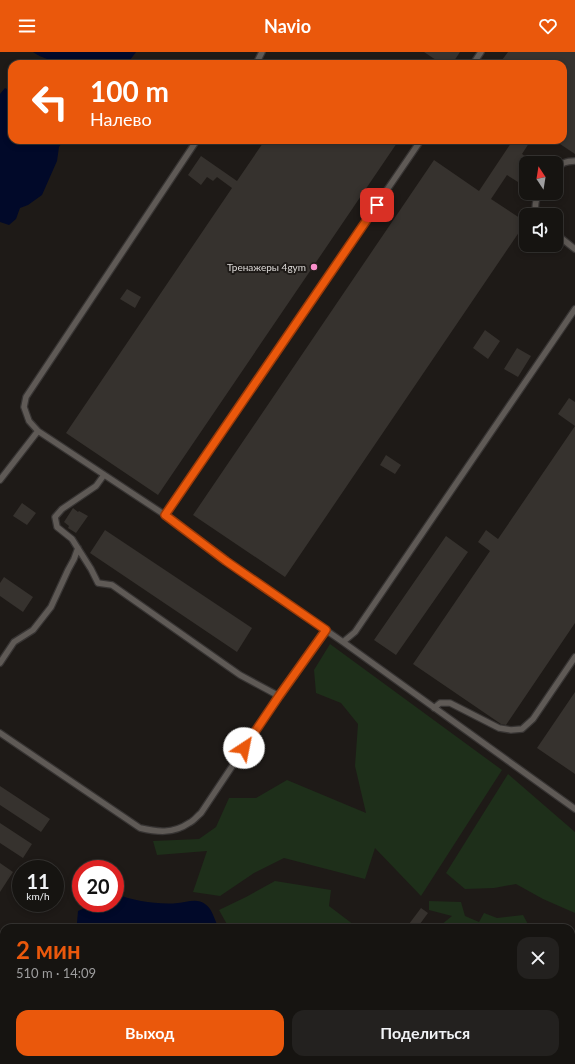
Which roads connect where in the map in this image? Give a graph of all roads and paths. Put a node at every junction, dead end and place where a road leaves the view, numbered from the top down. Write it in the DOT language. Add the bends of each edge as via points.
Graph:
graph roads {
  1 [pos="195,144"];
  2 [pos="418,144"];
  3 [pos="575,161"];
  4 [pos="563,163"];
  5 [pos="563,240"];
  6 [pos="575,249"];
  7 [pos="575,309"];
  8 [pos="38,431"];
  9 [pos="104,475"];
  10 [pos="0,480"];
  11 [pos="165,515"];
  12 [pos="78,548"];
  13 [pos="326,630"];
  14 [pos="343,642"];
  15 [pos="575,657"];
  16 [pos="0,663"];
  17 [pos="279,696"];
  18 [pos="434,708"];
  19 [pos="0,733"];
  20 [pos="575,809"];
  1 -- 8 [label="lane" via="26,397 24,407 29,421"];
  2 -- 11 [label="lane"];
  3 -- 4 [label="lane"];
  5 -- 6 [label="lane"];
  7 -- 14 [label="lane" via="355,632"];
  8 -- 9 [label="lane"];
  8 -- 10 [label="lane"];
  9 -- 11 [label="lane"];
  9 -- 12 [label="lane" via="96,486 62,509 55,517 57,527 72,539"];
  11 -- 13 [label="lane"];
  12 -- 16 [label="lane" via="51,607 33,630 14,642"];
  12 -- 17 [label="lane" via="98,583 112,585 240,675"];
  13 -- 14 [label="lane"];
  13 -- 17 [label="lane"];
  14 -- 18 [label="lane"];
  15 -- 18 [label="lane" via="533,719 522,729 499,728 450,703 440,703"];
  17 -- 19 [label="lane" via="201,813 190,823 174,830 157,832 140,828"];
  18 -- 20 [label="lane"];
}
